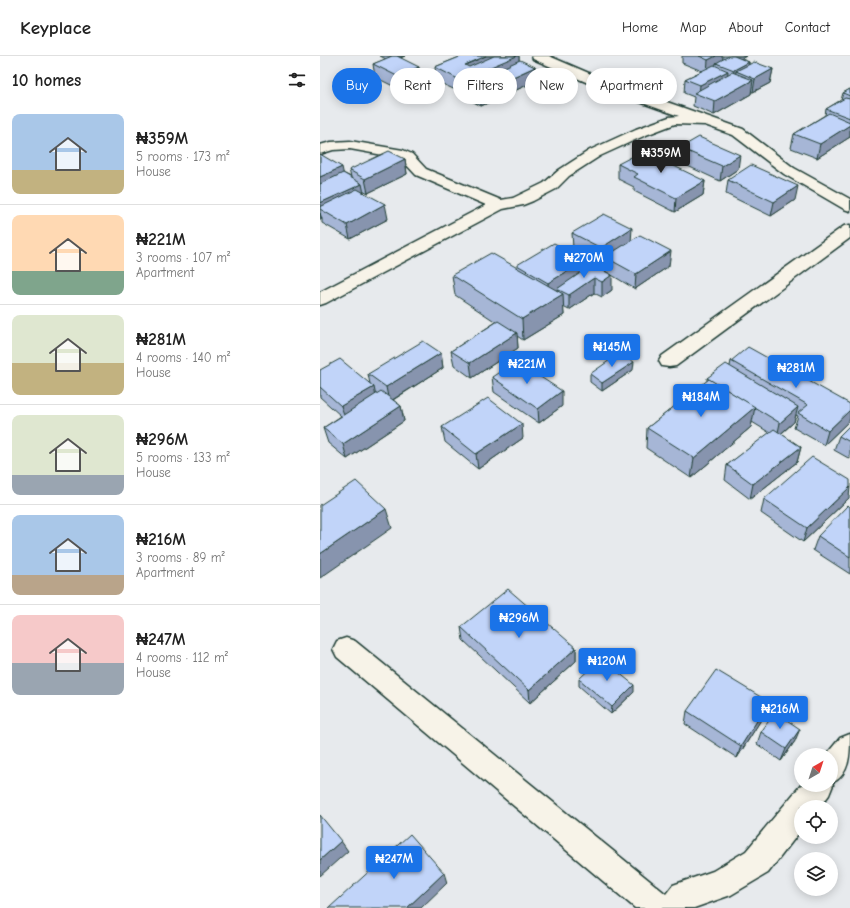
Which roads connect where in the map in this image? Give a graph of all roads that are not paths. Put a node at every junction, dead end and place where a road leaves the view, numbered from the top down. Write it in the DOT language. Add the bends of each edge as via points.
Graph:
graph roads {
  1 [pos="538,56"];
  2 [pos="706,121"];
  3 [pos="320,150"];
  4 [pos="499,205"];
  5 [pos="850,206"];
  6 [pos="850,230"];
  7 [pos="320,299"];
  8 [pos="669,361"];
  9 [pos="346,649"];
  10 [pos="850,747"];
  11 [pos="838,762"];
  12 [pos="813,792"];
  13 [pos="658,908"];
  14 [pos="674,908"];
  1 -- 2 [label="street" via="600,83"];
  2 -- 4 [label="street" via="674,120 641,132 595,153 550,186 528,198"];
  2 -- 5 [label="street" via="738,132 789,171"];
  3 -- 4 [label="street" via="331,146 350,145 398,153 407,157 421,172"];
  4 -- 7 [label="street"];
  6 -- 8 [label="street"];
  9 -- 13 [label="street"];
  10 -- 11 [label="street"];
  12 -- 14 [label="street" via="757,862 720,884 684,896"];
}
